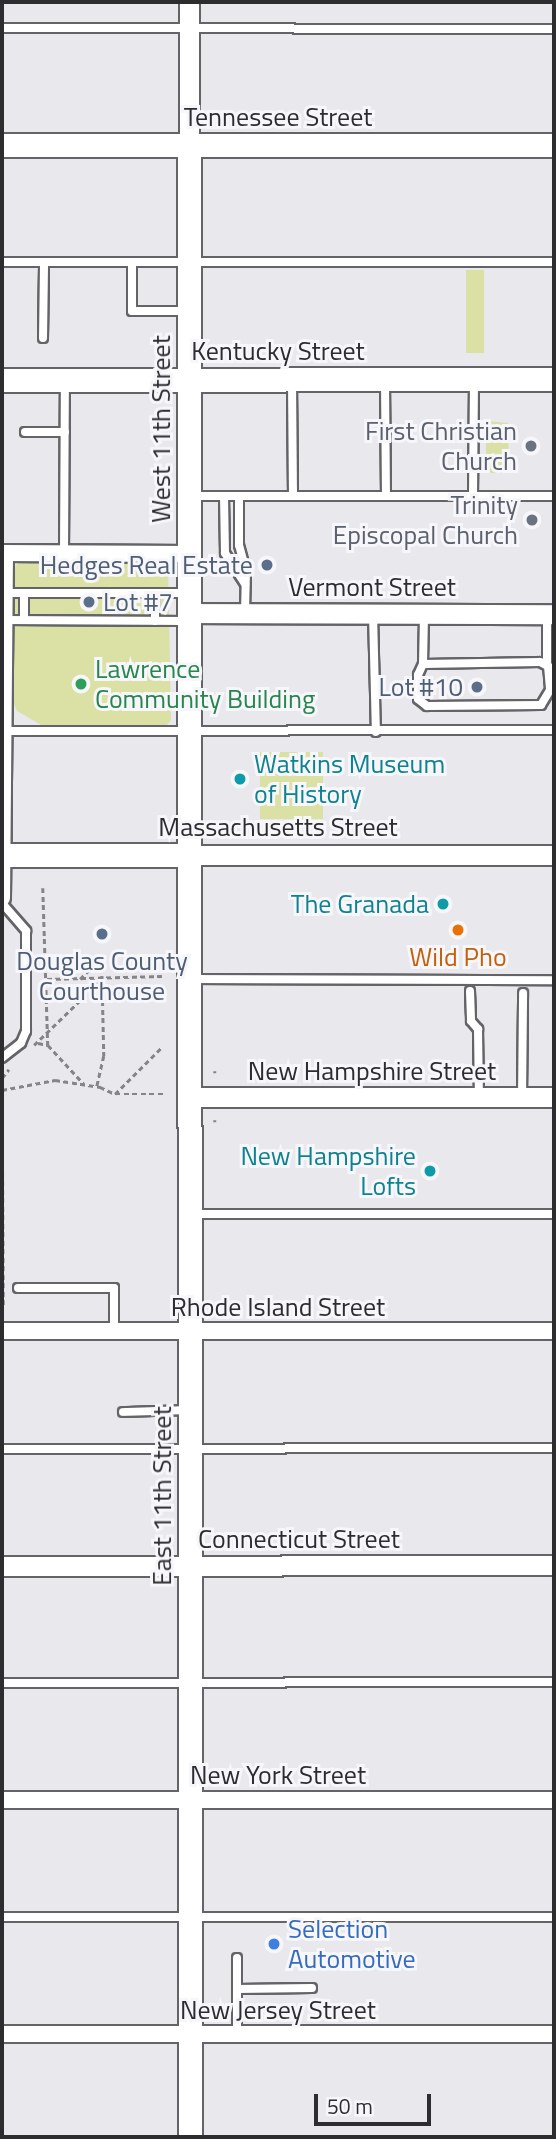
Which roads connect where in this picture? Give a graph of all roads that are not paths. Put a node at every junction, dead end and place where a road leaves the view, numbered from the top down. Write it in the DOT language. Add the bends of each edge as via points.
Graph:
graph roads {
  1 [pos="189,2"];
  2 [pos="2,28"];
  3 [pos="189,28"];
  4 [pos="554,29"];
  5 [pos="2,145"];
  6 [pos="189,145"];
  7 [pos="554,145"];
  8 [pos="2,262"];
  9 [pos="44,262"];
  10 [pos="132,262"];
  11 [pos="189,262"];
  12 [pos="554,262"];
  13 [pos="189,311"];
  14 [pos="43,338"];
  15 [pos="292,379"];
  16 [pos="385,379"];
  17 [pos="474,379"];
  18 [pos="554,379"];
  19 [pos="2,380"];
  20 [pos="65,380"];
  21 [pos="189,380"];
  22 [pos="25,432"];
  23 [pos="65,432"];
  24 [pos="189,496"];
  25 [pos="225,496"];
  26 [pos="239,496"];
  27 [pos="293,496"];
  28 [pos="386,496"];
  29 [pos="473,496"];
  30 [pos="554,496"];
  31 [pos="3,553"];
  32 [pos="64,554"];
  33 [pos="189,554"];
  34 [pos="245,584"];
  35 [pos="5,593"];
  36 [pos="23,593"];
  37 [pos="155,593"];
  38 [pos="189,609"];
  39 [pos="245,613"];
  40 [pos="373,613"];
  41 [pos="424,613"];
  42 [pos="551,614"];
  43 [pos="5,620"];
  44 [pos="23,620"];
  45 [pos="155,621"];
  46 [pos="423,664"];
  47 [pos="547,664"];
  48 [pos="554,730"];
  49 [pos="5,731"];
  50 [pos="189,732"];
  51 [pos="376,732"];
  52 [pos="3,855"];
  53 [pos="189,855"];
  54 [pos="554,855"];
  55 [pos="2,901"];
  56 [pos="189,979"];
  57 [pos="554,980"];
  58 [pos="470,991"];
  59 [pos="523,993"];
  60 [pos="2,1058"];
  61 [pos="189,1097"];
  62 [pos="479,1097"];
  63 [pos="522,1097"];
  64 [pos="554,1097"];
  65 [pos="189,1214"];
  66 [pos="554,1214"];
  67 [pos="18,1288"];
  68 [pos="2,1331"];
  69 [pos="114,1331"];
  70 [pos="189,1331"];
  71 [pos="554,1331"];
  72 [pos="189,1410"];
  73 [pos="123,1412"];
  74 [pos="2,1448"];
  75 [pos="554,1448"];
  76 [pos="189,1449"];
  77 [pos="190,1565"];
  78 [pos="554,1565"];
  79 [pos="2,1566"];
  80 [pos="190,1682"];
  81 [pos="554,1682"];
  82 [pos="2,1683"];
  83 [pos="2,1800"];
  84 [pos="190,1800"];
  85 [pos="554,1800"];
  86 [pos="2,1917"];
  87 [pos="190,1917"];
  88 [pos="554,1917"];
  89 [pos="237,1958"];
  90 [pos="312,1988"];
  91 [pos="237,1989"];
  92 [pos="2,2034"];
  93 [pos="190,2034"];
  94 [pos="237,2034"];
  95 [pos="554,2034"];
  96 [pos="190,2137"];
  1 -- 3 [label="street, West 11th Street"];
  2 -- 3 [label="lane"];
  3 -- 4 [label="lane"];
  3 -- 6 [label="street, West 11th Street"];
  5 -- 6 [label="main road, Tennessee Street"];
  6 -- 7 [label="main road, Tennessee Street"];
  6 -- 11 [label="main road, West 11th Street"];
  8 -- 9 [label="lane"];
  9 -- 10 [label="lane"];
  9 -- 14 [label="lane"];
  10 -- 11 [label="lane"];
  10 -- 13 [label="lane" via="132,311"];
  11 -- 12 [label="lane"];
  11 -- 13 [label="main road, West 11th Street"];
  13 -- 21 [label="main road, West 11th Street"];
  15 -- 16 [label="main road, Kentucky Street"];
  15 -- 21 [label="main road, Kentucky Street"];
  15 -- 27 [label="lane"];
  16 -- 17 [label="main road, Kentucky Street"];
  16 -- 28 [label="lane"];
  17 -- 18 [label="main road, Kentucky Street"];
  17 -- 29 [label="lane"];
  19 -- 20 [label="main road, Kentucky Street"];
  20 -- 21 [label="main road, Kentucky Street"];
  20 -- 23 [label="lane"];
  21 -- 24 [label="main road, West 11th Street"];
  22 -- 23 [label="lane"];
  23 -- 32 [label="lane"];
  24 -- 25 [label="lane"];
  24 -- 33 [label="main road, West 11th Street"];
  25 -- 26 [label="lane"];
  25 -- 34 [label="lane" via="225,553"];
  26 -- 27 [label="lane"];
  26 -- 34 [label="lane"];
  27 -- 28 [label="lane"];
  28 -- 29 [label="lane"];
  29 -- 30 [label="lane"];
  31 -- 32 [label="street"];
  31 -- 35 [label="street"];
  32 -- 33 [label="street"];
  33 -- 38 [label="main road, West 11th Street"];
  34 -- 39 [label="lane"];
  35 -- 36 [label="lane"];
  35 -- 43 [label="street"];
  36 -- 37 [label="lane"];
  36 -- 44 [label="lane"];
  37 -- 38 [label="lane"];
  37 -- 45 [label="lane"];
  38 -- 39 [label="street, Vermont Street"];
  38 -- 45 [label="lane"];
  38 -- 50 [label="main road, West 11th Street"];
  39 -- 40 [label="street, Vermont Street"];
  40 -- 41 [label="street, Vermont Street"];
  40 -- 51 [label="lane"];
  41 -- 42 [label="street, Vermont Street"];
  41 -- 46 [label="lane"];
  42 -- 47 [label="lane"];
  43 -- 44 [label="lane"];
  43 -- 49 [label="street"];
  44 -- 45 [label="lane"];
  46 -- 47 [label="lane"];
  46 -- 47 [label="lane" via="418,699 427,706 541,705 550,690"];
  48 -- 51 [label="lane"];
  49 -- 50 [label="lane"];
  49 -- 52 [label="street"];
  50 -- 51 [label="lane"];
  50 -- 53 [label="main road, West 11th Street"];
  52 -- 53 [label="main road, Massachusetts Street"];
  52 -- 55 [label="street"];
  53 -- 54 [label="street, Massachusetts Street"];
  53 -- 56 [label="main road, East 11th Street"];
  55 -- 60 [label="lane" via="26,931 26,1031 21,1043"];
  56 -- 57 [label="lane"];
  56 -- 61 [label="main road, East 11th Street"];
  58 -- 62 [label="lane" via="471,1021 478,1029"];
  59 -- 63 [label="lane"];
  61 -- 62 [label="street, New Hampshire Street"];
  61 -- 65 [label="main road, East 11th Street"];
  62 -- 63 [label="street, New Hampshire Street"];
  63 -- 64 [label="street, New Hampshire Street"];
  65 -- 66 [label="lane"];
  65 -- 70 [label="main road, East 11th Street"];
  67 -- 69 [label="lane" via="114,1288"];
  68 -- 69 [label="street, Rhode Island Street"];
  69 -- 70 [label="street, Rhode Island Street"];
  70 -- 71 [label="street, Rhode Island Street"];
  70 -- 72 [label="main road, East 11th Street"];
  72 -- 73 [label="lane"];
  72 -- 76 [label="main road, East 11th Street"];
  74 -- 76 [label="lane"];
  75 -- 76 [label="lane"];
  76 -- 77 [label="main road, East 11th Street"];
  77 -- 78 [label="street, Connecticut Street"];
  77 -- 79 [label="street, Connecticut Street"];
  77 -- 80 [label="main road, East 11th Street"];
  80 -- 81 [label="lane"];
  80 -- 82 [label="lane"];
  80 -- 84 [label="main road, East 11th Street"];
  83 -- 84 [label="street, New York Street"];
  84 -- 85 [label="street, New York Street"];
  84 -- 87 [label="main road, East 11th Street"];
  86 -- 87 [label="lane"];
  87 -- 88 [label="lane"];
  87 -- 93 [label="main road, East 11th Street"];
  89 -- 91 [label="lane"];
  90 -- 91 [label="lane"];
  91 -- 94 [label="lane"];
  92 -- 93 [label="street, New Jersey Street"];
  93 -- 94 [label="street, New Jersey Street"];
  93 -- 96 [label="main road, East 11th Street"];
  94 -- 95 [label="street, New Jersey Street"];
}
